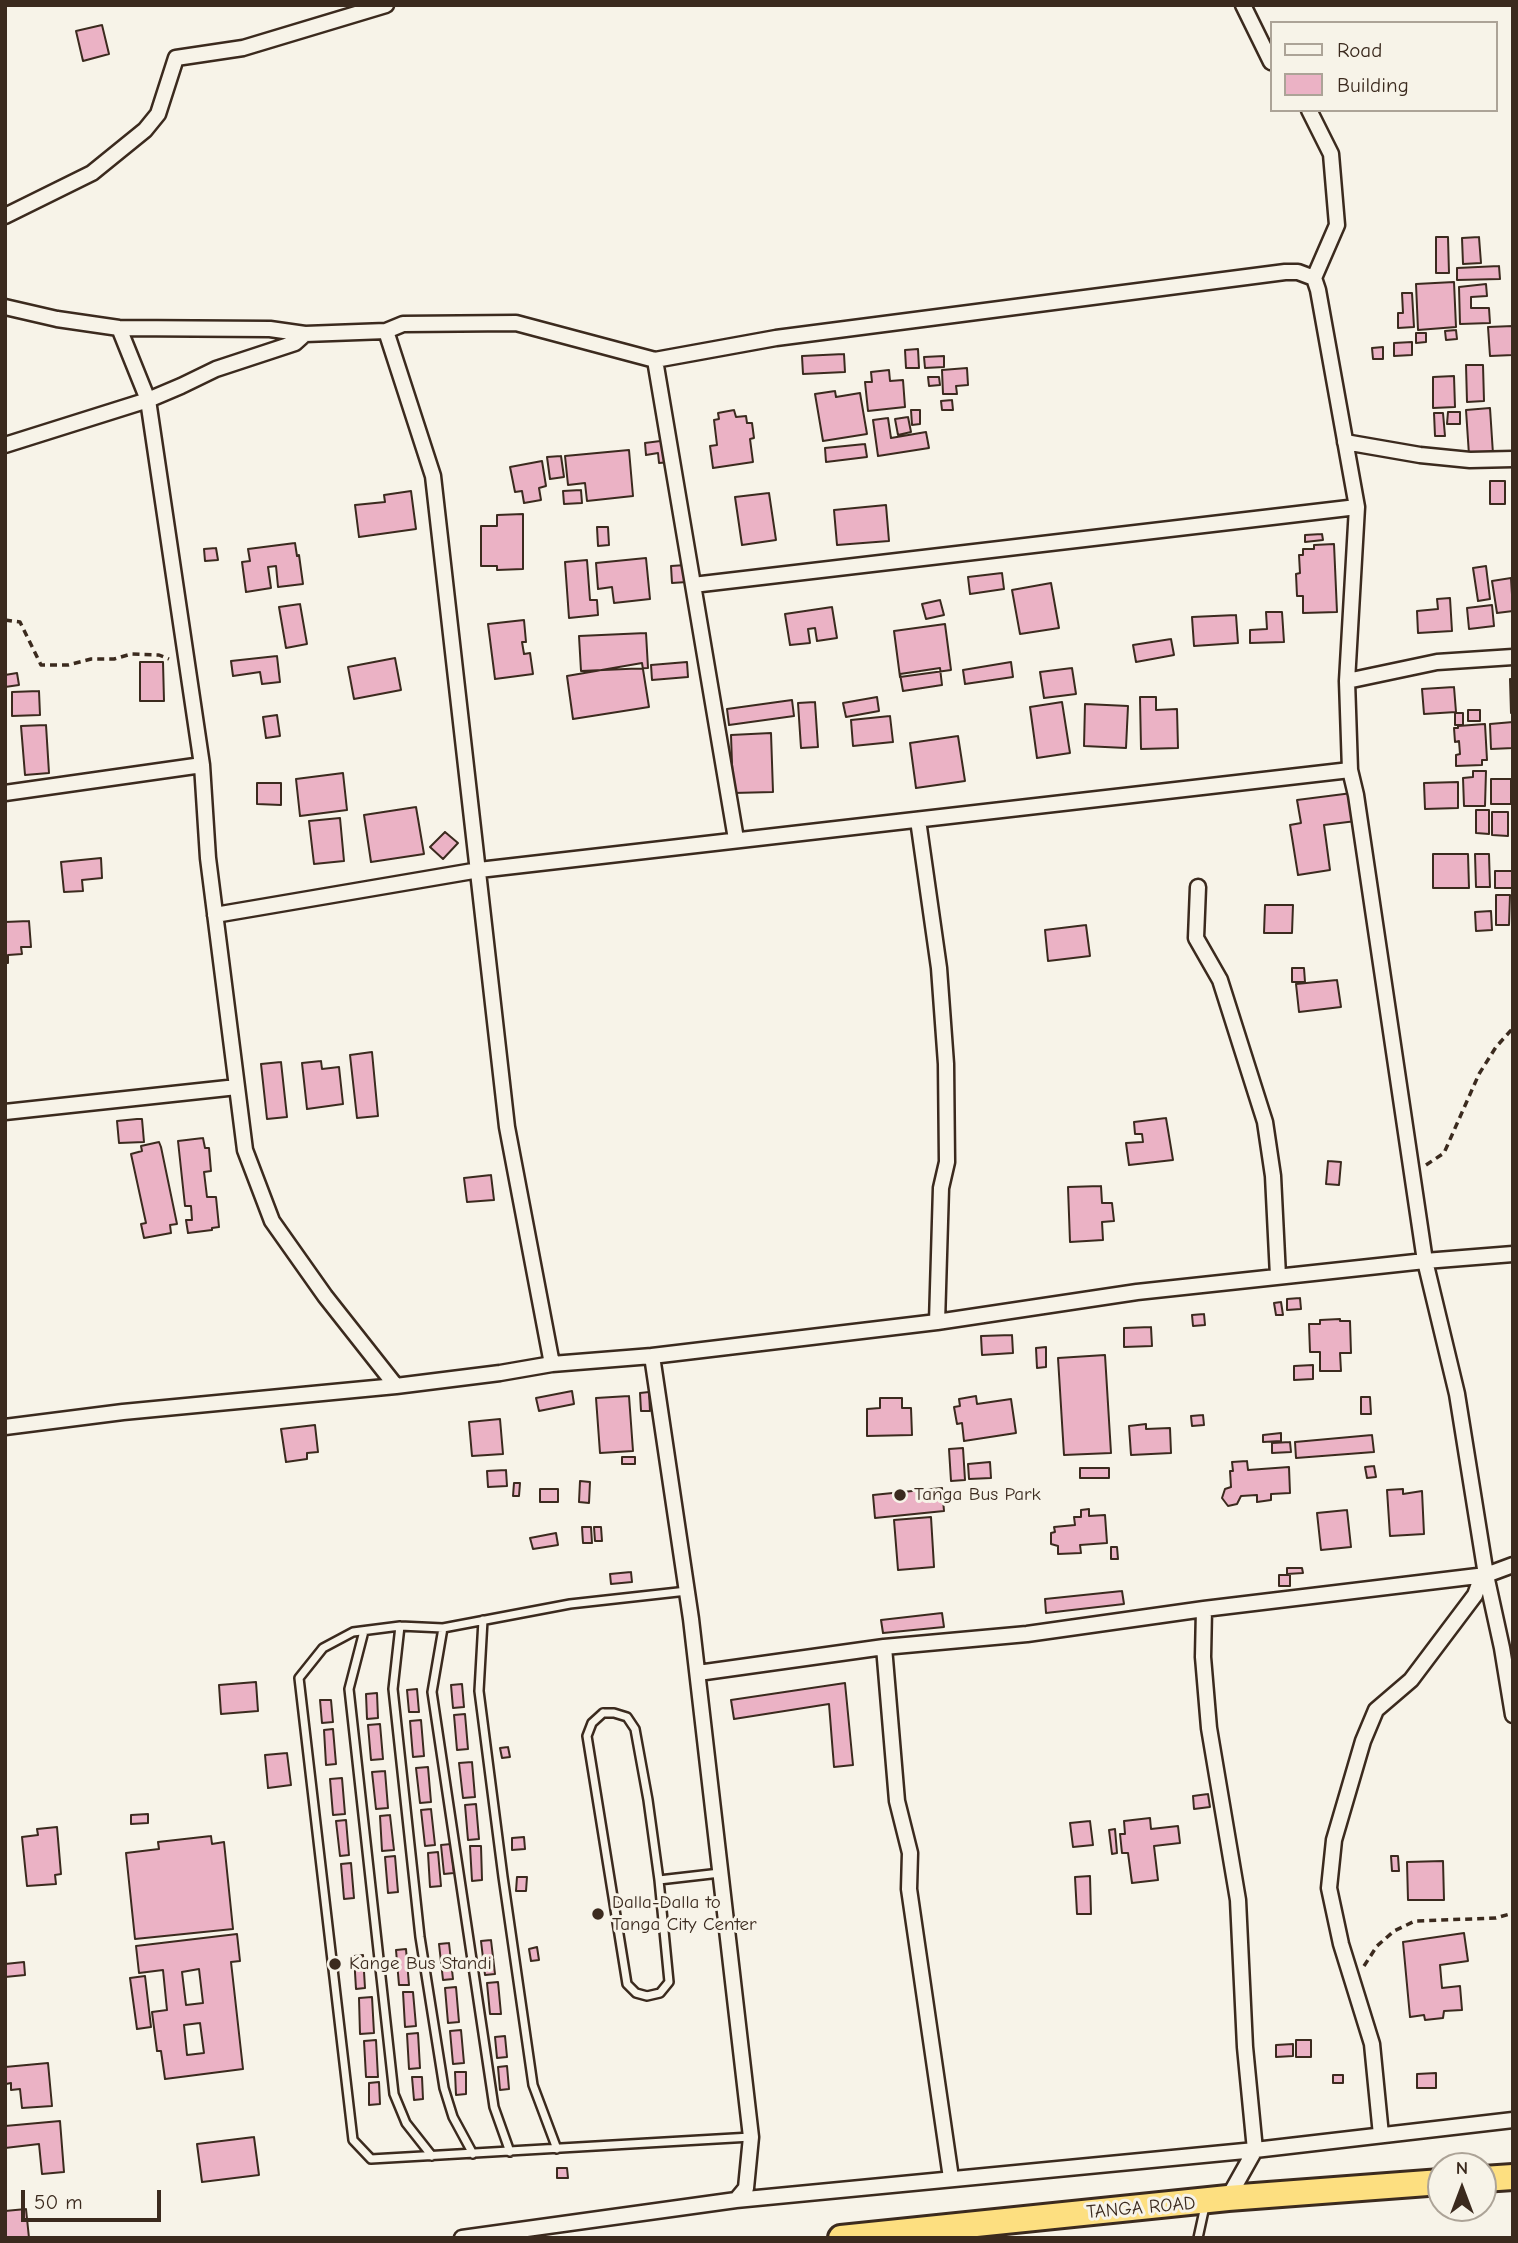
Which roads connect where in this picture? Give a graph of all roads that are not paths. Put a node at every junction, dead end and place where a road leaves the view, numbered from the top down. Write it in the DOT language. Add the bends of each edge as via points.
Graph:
graph roads {
  1 [pos="386,5"];
  2 [pos="1243,5"];
  3 [pos="1270,60"];
  4 [pos="1310,112"];
  5 [pos="5,216"];
  6 [pos="1314,278"];
  7 [pos="5,307"];
  8 [pos="119,328"];
  9 [pos="386,331"];
  10 [pos="305,334"];
  11 [pos="655,360"];
  12 [pos="148,400"];
  13 [pos="1345,442"];
  14 [pos="5,445"];
  15 [pos="1513,458"];
  16 [pos="1357,507"];
  17 [pos="693,585"];
  18 [pos="1513,657"];
  19 [pos="1347,681"];
  20 [pos="202,765"];
  21 [pos="1350,770"];
  22 [pos="5,793"];
  23 [pos="918,820"];
  24 [pos="736,839"];
  25 [pos="479,870"];
  26 [pos="1198,887"];
  27 [pos="215,915"];
  28 [pos="237,1087"];
  29 [pos="5,1112"];
  30 [pos="1513,1254"];
  31 [pos="1425,1261"];
  32 [pos="1278,1276"];
  33 [pos="937,1322"];
  34 [pos="652,1356"];
  35 [pos="552,1364"];
  36 [pos="396,1386"];
  37 [pos="5,1427"];
  38 [pos="1513,1564"];
  39 [pos="1484,1576"];
  40 [pos="687,1591"];
  41 [pos="1204,1609"];
  42 [pos="483,1620"];
  43 [pos="400,1626"];
  44 [pos="443,1628"];
  45 [pos="364,1631"];
  46 [pos="884,1647"];
  47 [pos="698,1673"];
  48 [pos="1513,1715"];
  49 [pos="720,1873"];
  50 [pos="659,1880"];
  51 [pos="1513,2120"];
  52 [pos="1381,2135"];
  53 [pos="751,2137"];
  54 [pos="557,2149"];
  55 [pos="1255,2150"];
  56 [pos="510,2152"];
  57 [pos="473,2154"];
  58 [pos="432,2156"];
  59 [pos="950,2178"];
  60 [pos="1427,2183"];
  61 [pos="736,2200"];
  62 [pos="1217,2200"];
  63 [pos="462,2238"];
  64 [pos="841,2238"];
  65 [pos="1198,2238"];
  1 -- 5 [label="street" via="243,48 176,58 158,114 145,130 92,173"];
  2 -- 3 [label="street"];
  4 -- 6 [label="street" via="1331,154 1337,225"];
  6 -- 11 [label="street" via="1286,272 776,338"];
  6 -- 13 [label="street"];
  7 -- 8 [label="street"];
  8 -- 10 [label="street" via="270,329"];
  8 -- 12 [label="street"];
  9 -- 10 [label="street"];
  9 -- 11 [label="street" via="402,324 516,323"];
  9 -- 25 [label="street" via="433,476"];
  10 -- 12 [label="street" via="295,343 216,369"];
  11 -- 17 [label="street"];
  12 -- 14 [label="street"];
  12 -- 20 [label="street"];
  13 -- 15 [label="street" via="1470,460"];
  13 -- 16 [label="street"];
  16 -- 17 [label="street"];
  16 -- 19 [label="street"];
  17 -- 24 [label="street"];
  18 -- 19 [label="street" via="1437,662"];
  19 -- 21 [label="street"];
  20 -- 22 [label="street"];
  20 -- 27 [label="street"];
  21 -- 23 [label="street"];
  21 -- 31 [label="street"];
  23 -- 24 [label="street"];
  23 -- 33 [label="street" via="939,968 946,1064 947,1162 941,1188"];
  24 -- 25 [label="street"];
  25 -- 27 [label="street"];
  25 -- 35 [label="street" via="507,1127"];
  26 -- 32 [label="street" via="1196,937 1220,980 1265,1122"];
  27 -- 28 [label="street"];
  28 -- 29 [label="street"];
  28 -- 36 [label="street" via="245,1150 272,1221"];
  30 -- 31 [label="street"];
  31 -- 32 [label="street"];
  31 -- 39 [label="street" via="1457,1394"];
  32 -- 33 [label="street"];
  33 -- 34 [label="street"];
  34 -- 35 [label="street"];
  34 -- 40 [label="street"];
  35 -- 36 [label="street"];
  36 -- 37 [label="street"];
  38 -- 39 [label="street"];
  39 -- 41 [label="street"];
  39 -- 48 [label="street"];
  39 -- 52 [label="street" via="1475,1595 1410,1680 1376,1710 1334,1840 1329,1888 1341,1944 1373,2044"];
  40 -- 42 [label="lane" via="570,1604"];
  40 -- 47 [label="street"];
  41 -- 46 [label="street" via="1027,1634"];
  41 -- 55 [label="street" via="1202,1657 1209,1728 1238,1900"];
  42 -- 44 [label="lane"];
  42 -- 54 [label="lane" via="479,1692 506,1905 533,2085"];
  43 -- 44 [label="lane"];
  43 -- 45 [label="lane"];
  43 -- 57 [label="lane" via="393,1689 420,1937 444,2088"];
  44 -- 56 [label="lane" via="432,1692 494,2107"];
  45 -- 58 [label="lane" via="349,1689 394,2094 406,2123"];
  45 -- 58 [label="lane" via="323,1648 299,1678 353,2140 371,2159"];
  46 -- 47 [label="street"];
  46 -- 59 [label="street" via="897,1801 910,1853 909,1889"];
  47 -- 49 [label="street"];
  49 -- 50 [label="lane"];
  49 -- 53 [label="street"];
  50 -- 50 [label="lane" via="635,1730 627,1717 603,1713 587,1736 627,1984 647,1996 660,1993 669,1982"];
  51 -- 52 [label="street"];
  52 -- 55 [label="street"];
  53 -- 54 [label="lane"];
  53 -- 61 [label="street" via="746,2188"];
  54 -- 56 [label="lane"];
  55 -- 59 [label="street"];
  55 -- 62 [label="street"];
  56 -- 57 [label="lane"];
  57 -- 58 [label="lane"];
  59 -- 61 [label="street"];
  60 -- 62 [label="highway, TANGA ROAD"];
  61 -- 63 [label="street"];
  62 -- 64 [label="highway, TANGA ROAD"];
  62 -- 65 [label="lane"];
}
